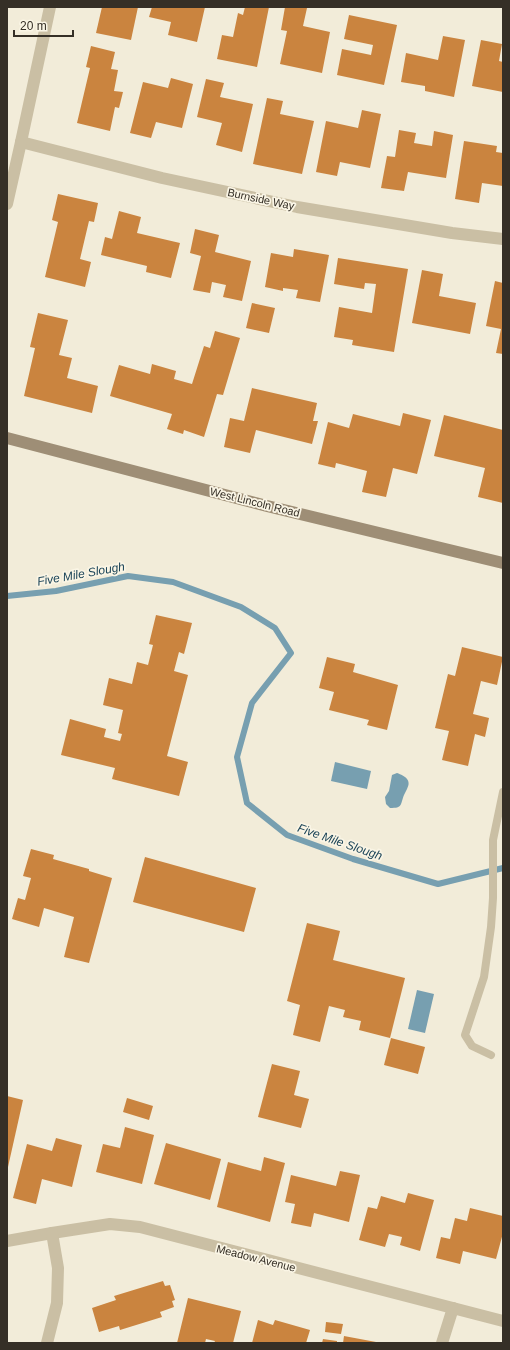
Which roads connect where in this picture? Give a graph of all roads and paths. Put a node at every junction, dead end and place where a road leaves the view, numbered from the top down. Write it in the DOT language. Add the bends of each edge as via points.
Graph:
graph roads {
  1 [pos="50,7"];
  2 [pos="21,142"];
  3 [pos="7,204"];
  4 [pos="503,239"];
  5 [pos="7,438"];
  6 [pos="503,563"];
  7 [pos="503,792"];
  8 [pos="491,1055"];
  9 [pos="52,1233"];
  10 [pos="7,1241"];
  11 [pos="453,1308"];
  12 [pos="503,1321"];
  13 [pos="47,1343"];
  14 [pos="442,1343"];
  1 -- 2 [label="street"];
  2 -- 3 [label="street"];
  2 -- 4 [label="street, Burnside Way" via="162,178 297,207"];
  5 -- 6 [label="street, West Lincoln Road" via="267,506"];
  7 -- 8 [label="lane" via="493,840 493,898 484,977 465,1035 472,1046"];
  9 -- 10 [label="street, Meadow Avenue"];
  9 -- 11 [label="street, Meadow Avenue" via="110,1224 140,1227"];
  9 -- 13 [label="street" via="58,1268 56,1303"];
  11 -- 12 [label="street, Meadow Avenue"];
  11 -- 14 [label="street"];
}
